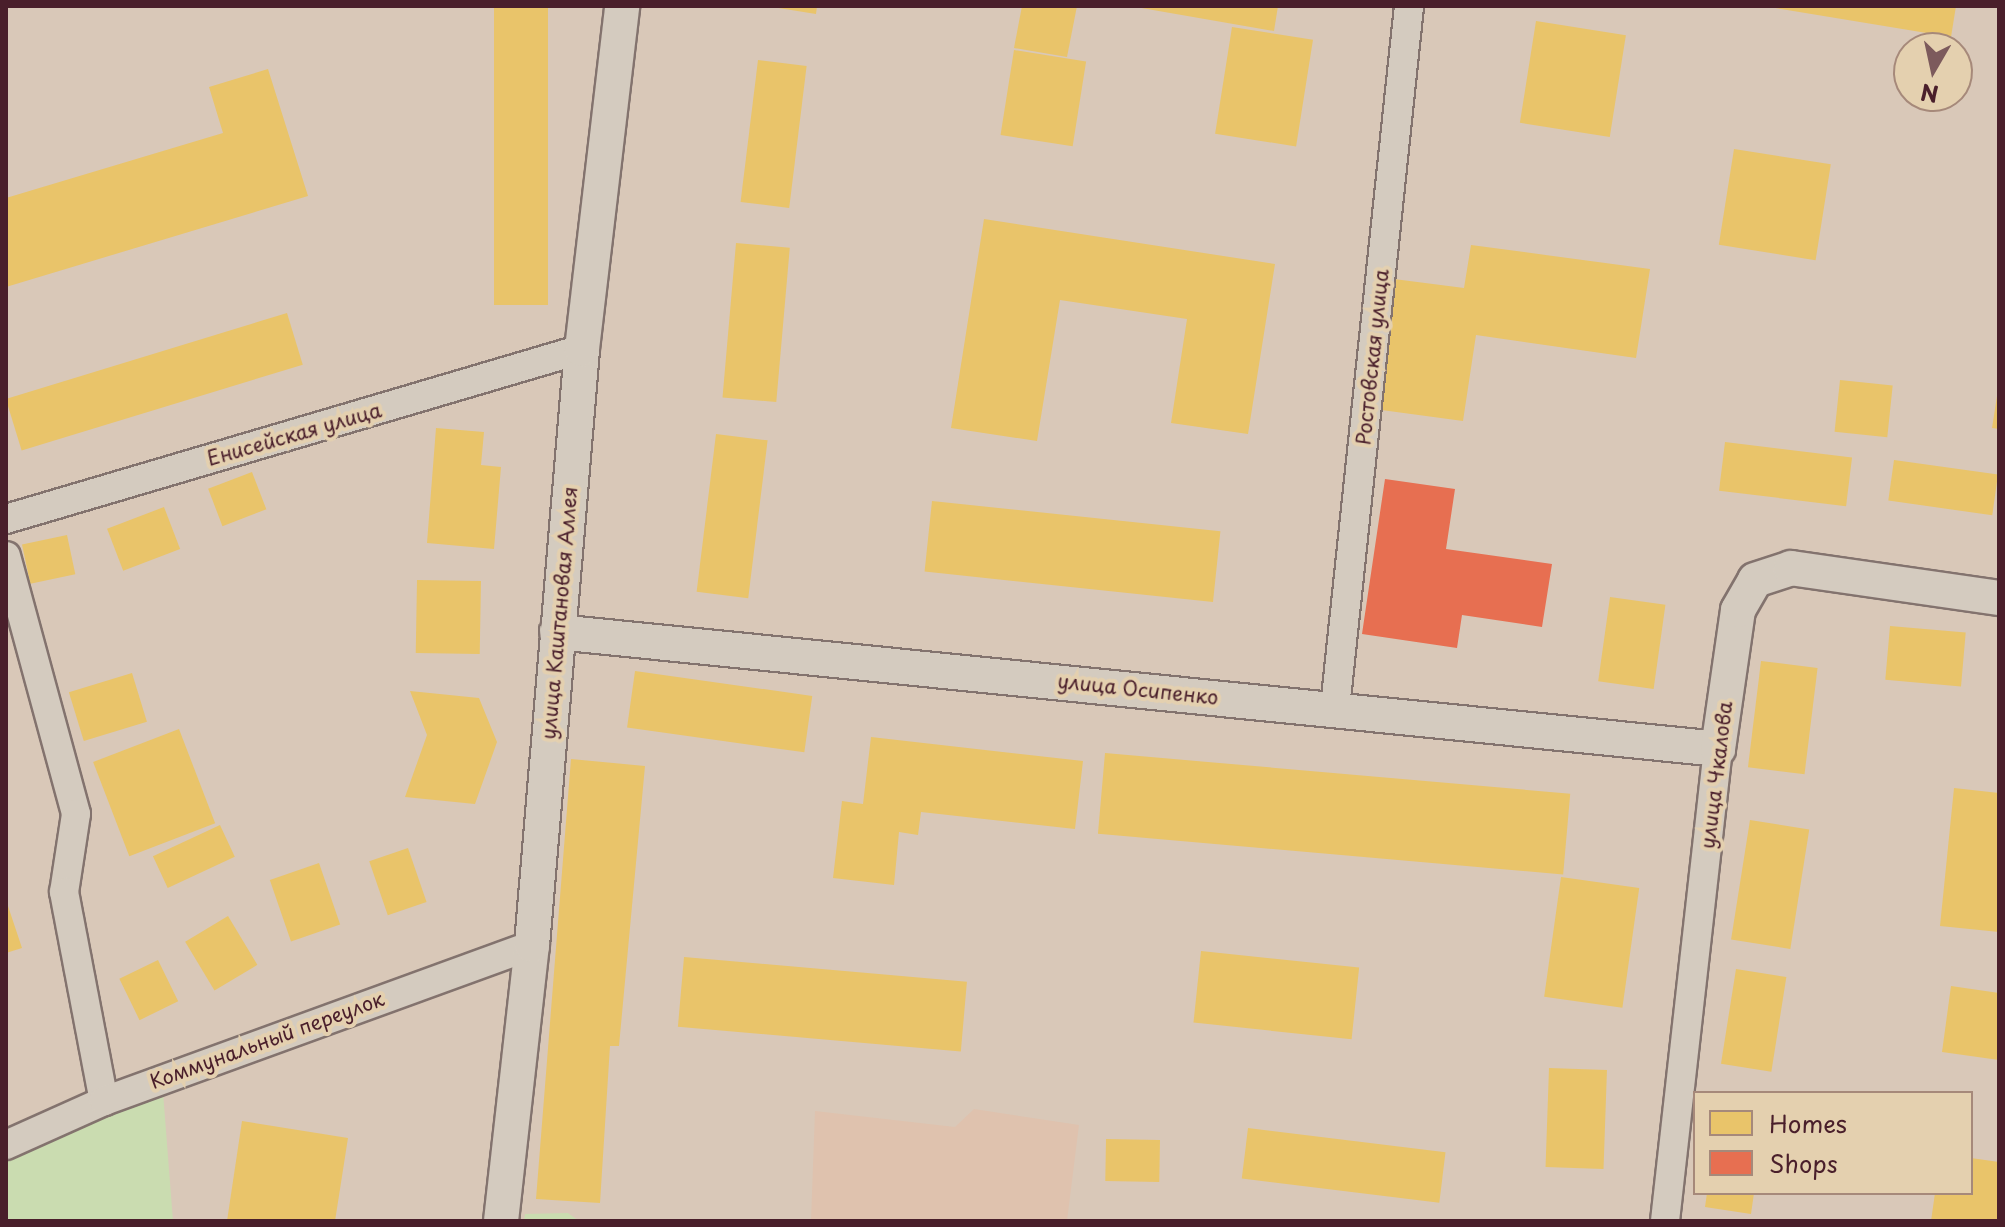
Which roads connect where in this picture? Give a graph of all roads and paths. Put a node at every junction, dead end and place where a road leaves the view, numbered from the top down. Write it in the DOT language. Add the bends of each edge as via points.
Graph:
graph roads {
  1 [pos="622,6"];
  2 [pos="1409,6"];
  3 [pos="582,349"];
  4 [pos="6,519"];
  5 [pos="6,556"];
  6 [pos="1999,598"];
  7 [pos="557,632"];
  8 [pos="1335,708"];
  9 [pos="1718,749"];
  10 [pos="532,945"];
  11 [pos="104,1101"];
  12 [pos="6,1145"];
  13 [pos="501,1221"];
  14 [pos="1665,1221"];
  1 -- 3 [label="street, улица Каштановая Аллея"];
  2 -- 8 [label="street, Ростовская улица"];
  3 -- 4 [label="street, Енисейская улица"];
  3 -- 7 [label="street, улица Каштановая Аллея"];
  5 -- 11 [label="street" via="76,814 64,892"];
  6 -- 9 [label="street, улица Чкалова" via="1791,568 1755,580 1738,610"];
  7 -- 8 [label="street, улица Осипенко"];
  7 -- 10 [label="street, улица Каштановая Аллея"];
  8 -- 9 [label="street, улица Осипенко"];
  9 -- 14 [label="street, улица Чкалова"];
  10 -- 11 [label="street, Коммунальный переулок"];
  10 -- 13 [label="street, улица Каштановая Аллея"];
  11 -- 12 [label="street, Коммунальный переулок"];
}
